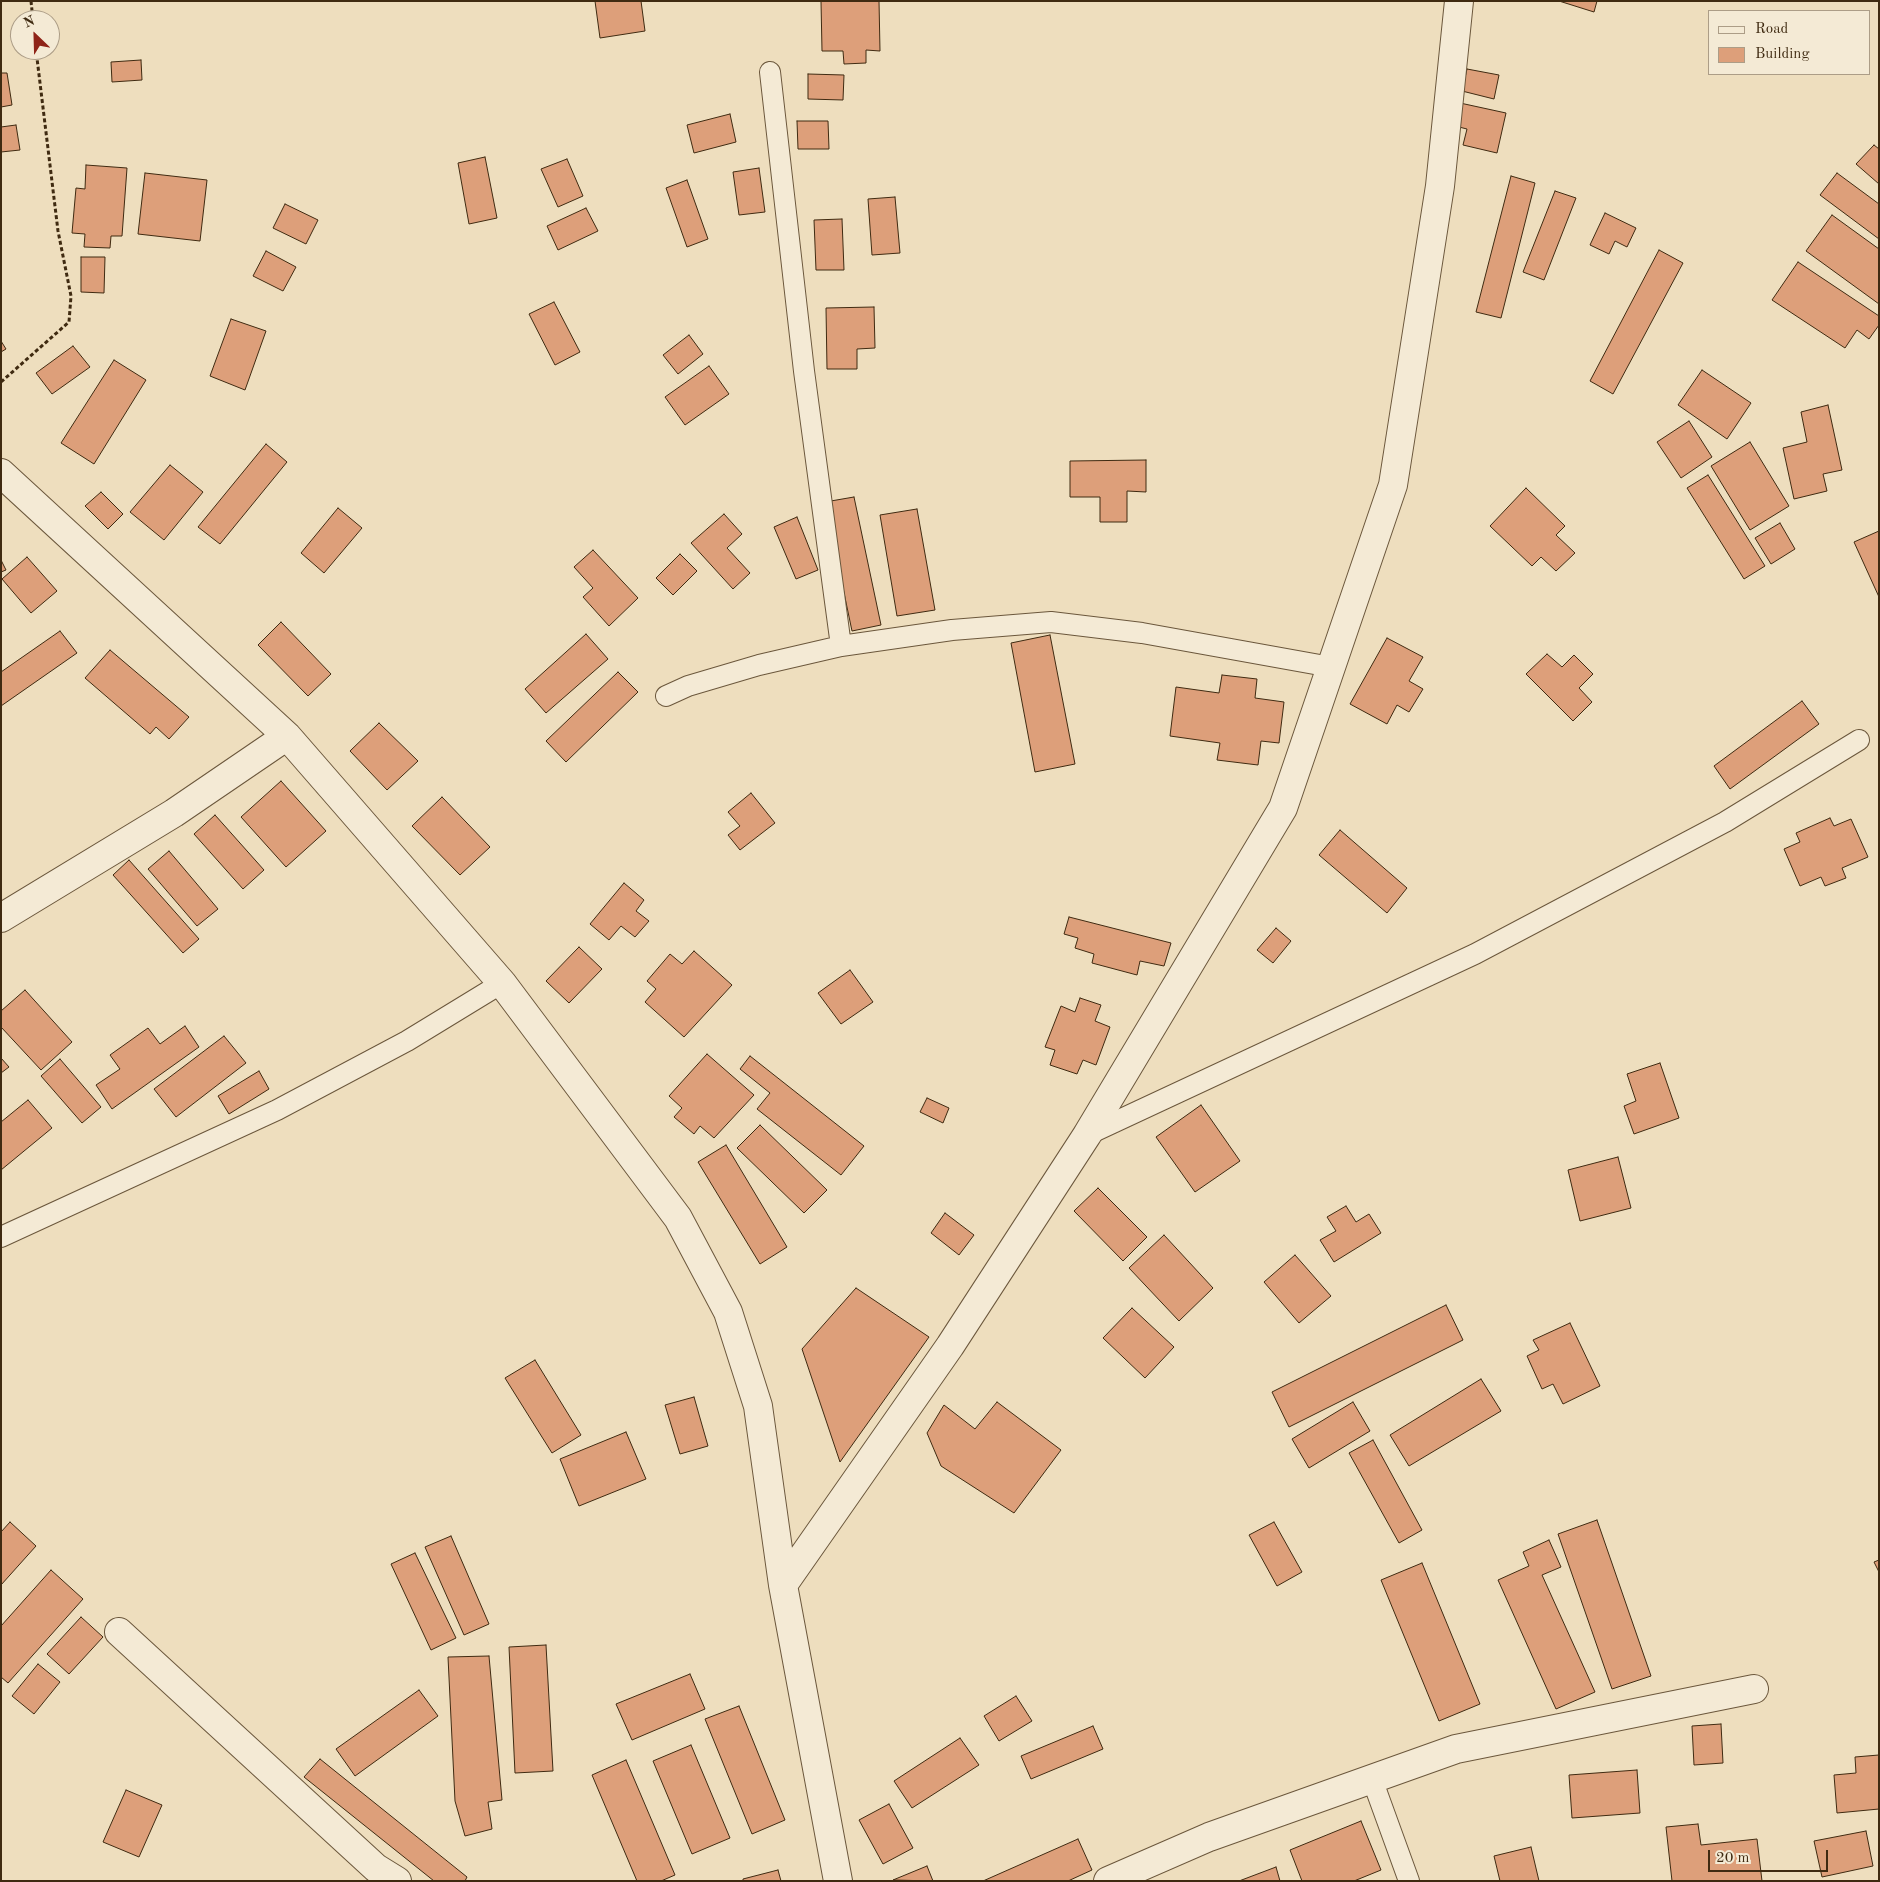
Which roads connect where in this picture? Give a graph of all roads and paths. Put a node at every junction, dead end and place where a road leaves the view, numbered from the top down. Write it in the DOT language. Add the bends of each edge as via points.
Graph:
graph roads {
  1 [pos="1459,1"];
  2 [pos="37,60"];
  3 [pos="770,72"];
  4 [pos="1,382"];
  5 [pos="1,473"];
  6 [pos="841,646"];
  7 [pos="1332,667"];
  8 [pos="666,696"];
  9 [pos="286,736"];
  10 [pos="1859,740"];
  11 [pos="1,918"];
  12 [pos="502,983"];
  13 [pos="1087,1134"];
  14 [pos="1,1237"];
  15 [pos="783,1585"];
  16 [pos="119,1632"];
  17 [pos="1754,1689"];
  18 [pos="1372,1779"];
  19 [pos="397,1881"];
  20 [pos="838,1881"];
  21 [pos="1108,1881"];
  22 [pos="1409,1881"];
  1 -- 7 [label="street" via="1440,186 1394,485"];
  2 -- 4 [label="path" via="58,231 71,296 69,322"];
  3 -- 6 [label="lane" via="804,372"];
  5 -- 9 [label="street"];
  6 -- 7 [label="lane" via="952,630 1051,622 1142,633"];
  6 -- 8 [label="lane" via="759,665 688,686"];
  7 -- 13 [label="street" via="1283,808"];
  9 -- 11 [label="street" via="174,813"];
  9 -- 12 [label="street"];
  10 -- 13 [label="lane" via="1725,822 1475,954"];
  12 -- 14 [label="lane" via="407,1042 277,1110"];
  12 -- 15 [label="street" via="678,1218 728,1312 758,1406"];
  13 -- 15 [label="street" via="950,1346"];
  15 -- 20 [label="street"];
  16 -- 19 [label="street" via="376,1868"];
  17 -- 18 [label="street" via="1456,1749"];
  18 -- 21 [label="street" via="1210,1837"];
  18 -- 22 [label="lane"];
}
